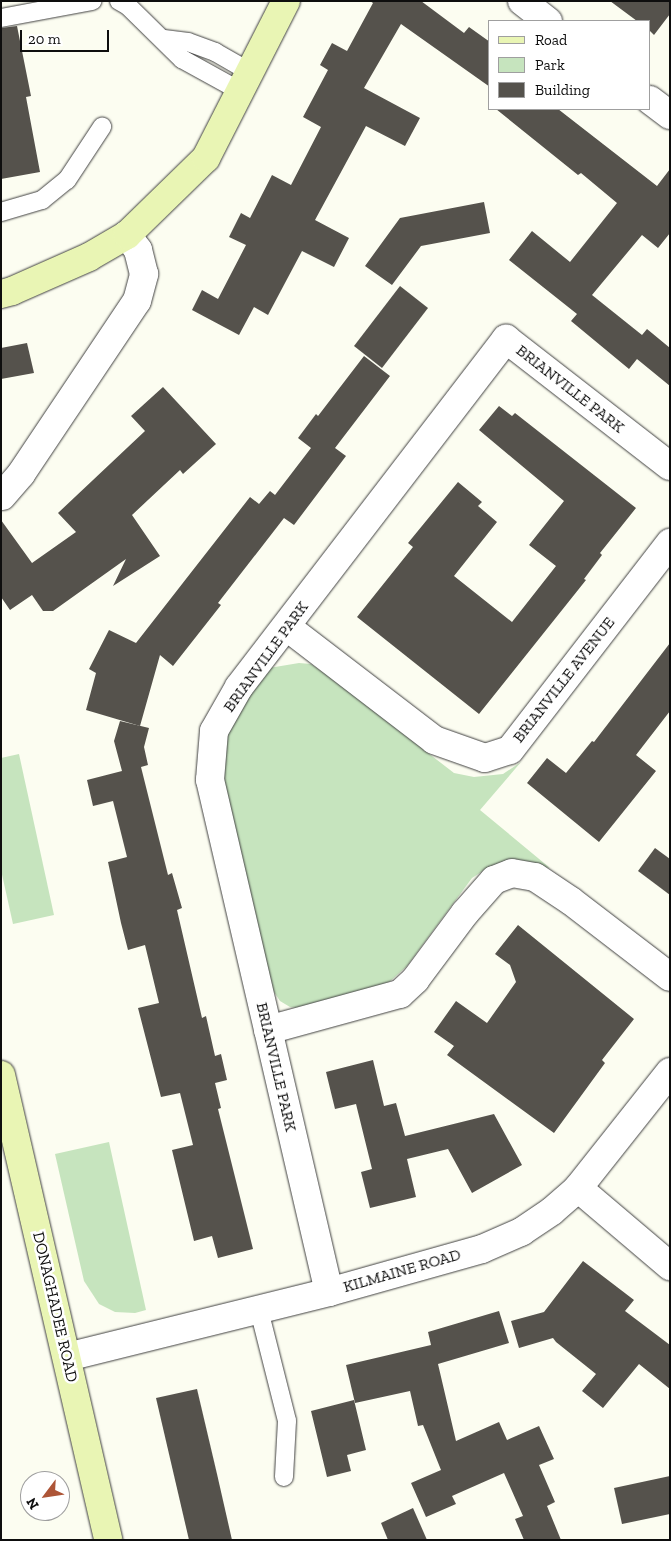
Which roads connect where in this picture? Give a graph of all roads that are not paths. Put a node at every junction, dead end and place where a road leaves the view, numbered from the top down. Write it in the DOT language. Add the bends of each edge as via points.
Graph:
graph roads {
  1 [pos="92,1"];
  2 [pos="119,1"];
  3 [pos="286,1"];
  4 [pos="522,1"];
  5 [pos="1,18"];
  6 [pos="547,20"];
  7 [pos="245,81"];
  8 [pos="102,127"];
  9 [pos="1,212"];
  10 [pos="127,235"];
  11 [pos="1,294"];
  12 [pos="670,466"];
  13 [pos="2,496"];
  14 [pos="670,543"];
  15 [pos="287,627"];
  16 [pos="670,977"];
  17 [pos="268,1030"];
  18 [pos="670,1072"];
  19 [pos="1,1075"];
  20 [pos="578,1188"];
  21 [pos="670,1266"];
  22 [pos="329,1292"];
  23 [pos="259,1310"];
  24 [pos="67,1357"];
  25 [pos="284,1477"];
  26 [pos="108,1540"];
  1 -- 5 [label="lane"];
  2 -- 7 [label="lane" via="164,39 188,42 215,52"];
  3 -- 7 [label="main road"];
  4 -- 6 [label="street"];
  7 -- 10 [label="main road" via="206,158"];
  8 -- 9 [label="lane" via="67,180 42,200"];
  10 -- 11 [label="main road" via="89,257"];
  10 -- 13 [label="street" via="138,250 144,274 136,301 21,474"];
  12 -- 15 [label="street, BRIANVILLE PARK" via="506,339"];
  14 -- 15 [label="street, BRIANVILLE AVENUE" via="510,750 485,758 434,740"];
  15 -- 17 [label="street, BRIANVILLE PARK" via="240,688 214,731 210,780"];
  16 -- 17 [label="street" via="535,877 512,873 494,880 415,980 400,994"];
  17 -- 22 [label="street, BRIANVILLE PARK"];
  18 -- 20 [label="street, KILMAINE ROAD"];
  19 -- 24 [label="main road, DONAGHADEE ROAD"];
  20 -- 21 [label="street"];
  20 -- 22 [label="street, KILMAINE ROAD" via="552,1211 520,1232 482,1248"];
  22 -- 23 [label="street, KILMAINE ROAD"];
  23 -- 24 [label="street, KILMAINE ROAD"];
  23 -- 25 [label="lane" via="287,1420"];
  24 -- 26 [label="main road, DONAGHADEE ROAD"];
}
